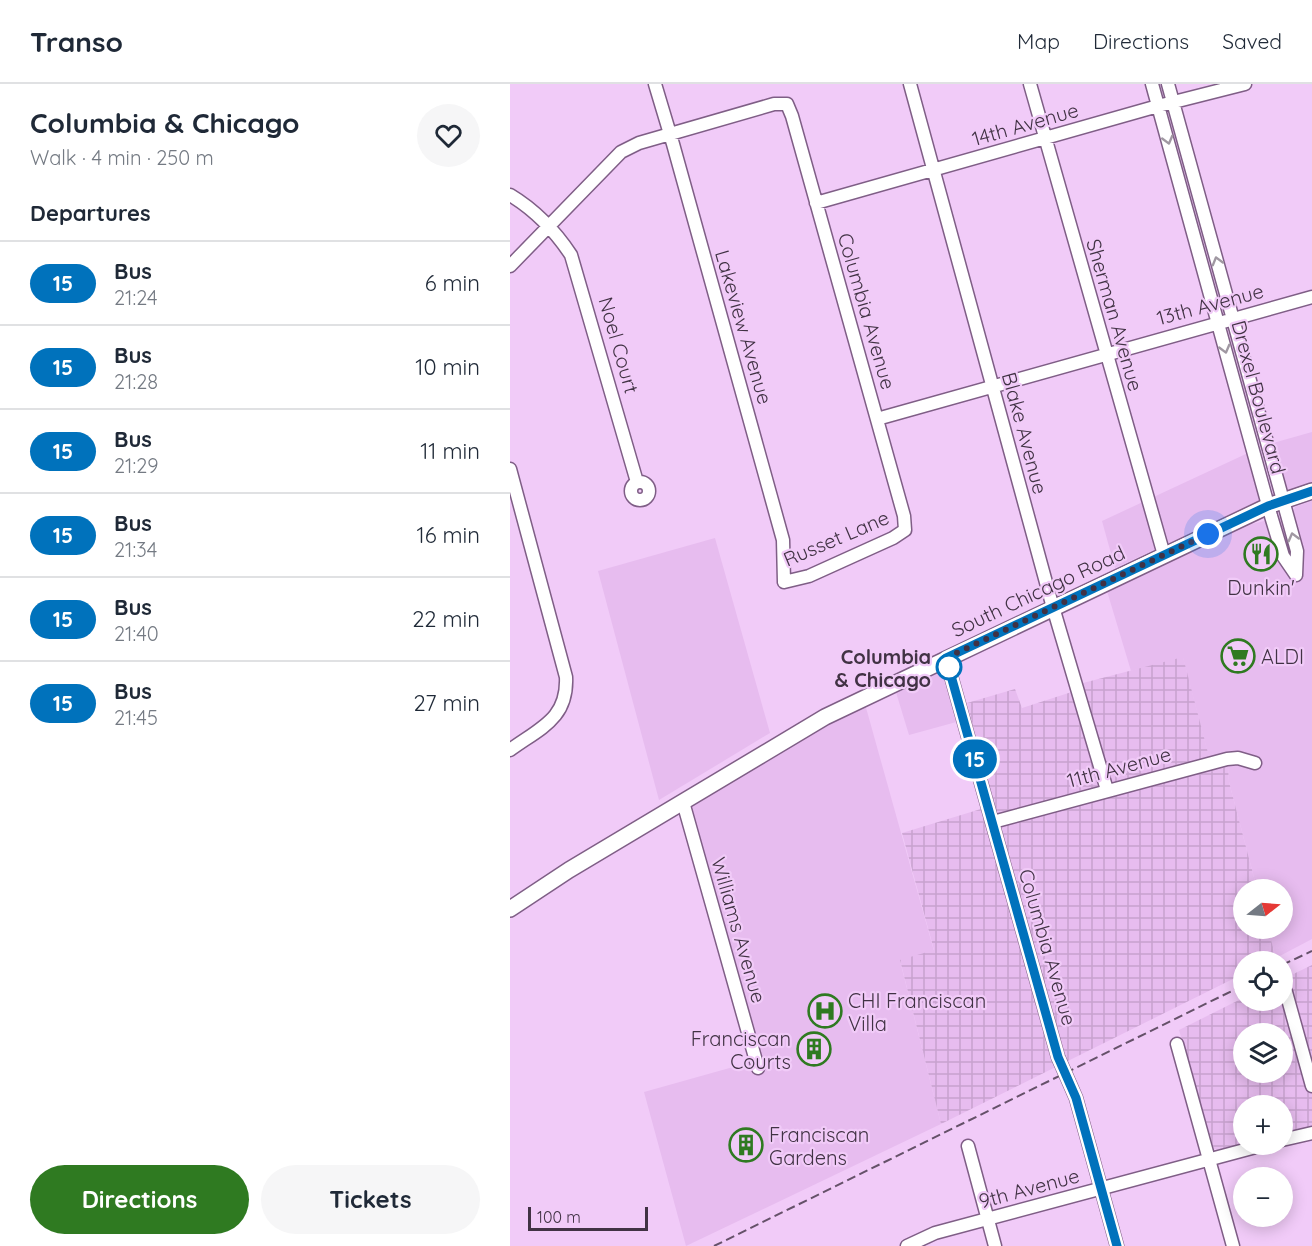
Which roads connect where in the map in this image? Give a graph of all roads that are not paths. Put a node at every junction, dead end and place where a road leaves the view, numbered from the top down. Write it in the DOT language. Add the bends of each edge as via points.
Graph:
graph roads {
  1 [pos="655,84"];
  2 [pos="910,84"];
  3 [pos="1030,84"];
  4 [pos="1152,84"];
  5 [pos="1168,84"];
  6 [pos="1245,84"];
  7 [pos="1173,102"];
  8 [pos="1158,106"];
  9 [pos="670,134"];
  10 [pos="1045,140"];
  11 [pos="934,171"];
  12 [pos="510,195"];
  13 [pos="816,203"];
  14 [pos="548,226"];
  15 [pos="510,266"];
  16 [pos="1312,297"];
  17 [pos="1233,318"];
  18 [pos="1218,322"];
  19 [pos="1106,354"];
  20 [pos="992,386"];
  21 [pos="877,418"];
  22 [pos="510,469"];
  23 [pos="638,482"];
  24 [pos="1312,491"];
  25 [pos="1283,500"];
  26 [pos="1268,506"];
  27 [pos="905,530"];
  28 [pos="1164,555"];
  29 [pos="784,582"];
  30 [pos="1053,608"];
  31 [pos="946,658"];
  32 [pos="510,750"];
  33 [pos="1255,763"];
  34 [pos="1107,790"];
  35 [pos="683,802"];
  36 [pos="993,822"];
  37 [pos="510,909"];
  38 [pos="1291,1011"];
  39 [pos="1177,1044"];
  40 [pos="758,1068"];
  41 [pos="1312,1086"];
  42 [pos="1312,1133"];
  43 [pos="1293,1137"];
  44 [pos="968,1146"];
  45 [pos="1233,1153"];
  46 [pos="1209,1160"];
  47 [pos="1102,1190"];
  48 [pos="988,1219"];
  49 [pos="906,1246"];
  50 [pos="995,1246"];
  51 [pos="1117,1246"];
  52 [pos="1233,1246"];
  1 -- 9 [label="street, Lakeview Avenue"];
  2 -- 11 [label="street, Blake Avenue"];
  3 -- 10 [label="street, Sherman Avenue"];
  4 -- 8 [label="street, Drexel Boulevard"];
  5 -- 7 [label="street, Drexel Boulevard"];
  6 -- 7 [label="street, 14th Avenue"];
  7 -- 8 [label="street, 14th Avenue"];
  17 -- 7 [label="street, Drexel Boulevard, one-way"];
  8 -- 10 [label="street, 14th Avenue"];
  8 -- 18 [label="street, Drexel Boulevard, one-way"];
  9 -- 13 [label="street, Columbia Avenue" via="786,104"];
  9 -- 14 [label="street" via="621,152"];
  9 -- 29 [label="street, Lakeview Avenue" via="783,540"];
  10 -- 11 [label="street, 14th Avenue"];
  10 -- 19 [label="street, Sherman Avenue"];
  11 -- 13 [label="street, 14th Avenue"];
  11 -- 20 [label="street, Blake Avenue"];
  12 -- 14 [label="street, Noel Court"];
  13 -- 21 [label="street, Columbia Avenue"];
  14 -- 15 [label="street"];
  14 -- 23 [label="street, Noel Court" via="572,255 577,269"];
  16 -- 17 [label="street, 13th Avenue"];
  17 -- 18 [label="street, 13th Avenue"];
  17 -- 25 [label="street, Drexel Boulevard"];
  18 -- 19 [label="street, 13th Avenue"];
  18 -- 26 [label="street, Drexel Boulevard, one-way"];
  19 -- 20 [label="street, 13th Avenue"];
  19 -- 28 [label="street, Sherman Avenue"];
  20 -- 21 [label="street, 13th Avenue"];
  20 -- 30 [label="street, Blake Avenue"];
  21 -- 27 [label="street, Columbia Avenue"];
  22 -- 32 [label="street" via="566,677 567,694 556,716"];
  24 -- 25 [label="main road, South Chicago Road"];
  25 -- 26 [label="main road, South Chicago Road"];
  26 -- 25 [label="street, Drexel Boulevard, one-way" via="1283,556 1296,574 1297,551"];
  26 -- 28 [label="main road, South Chicago Road"];
  27 -- 29 [label="street, Russet Lane" via="809,576"];
  28 -- 30 [label="main road, South Chicago Road"];
  30 -- 31 [label="main road, South Chicago Road"];
  30 -- 34 [label="street, Blake Avenue"];
  31 -- 35 [label="main road, South Chicago Road" via="825,717"];
  31 -- 36 [label="street, Columbia Avenue"];
  33 -- 34 [label="street, 11th Avenue" via="1227,759"];
  34 -- 36 [label="street, 11th Avenue"];
  35 -- 37 [label="main road, South Chicago Road"];
  35 -- 40 [label="street, Williams Avenue"];
  36 -- 47 [label="street, Columbia Avenue" via="1058,1057 1076,1098"];
  38 -- 41 [label="street"];
  39 -- 46 [label="street"];
  42 -- 43 [label="street"];
  44 -- 48 [label="street"];
  45 -- 46 [label="street, 9th Avenue"];
  46 -- 47 [label="street, 9th Avenue"];
  46 -- 52 [label="street"];
  47 -- 48 [label="street, 9th Avenue"];
  47 -- 51 [label="street, Columbia Avenue"];
  48 -- 49 [label="street, 9th Avenue" via="928,1235"];
  48 -- 50 [label="street"];
}
